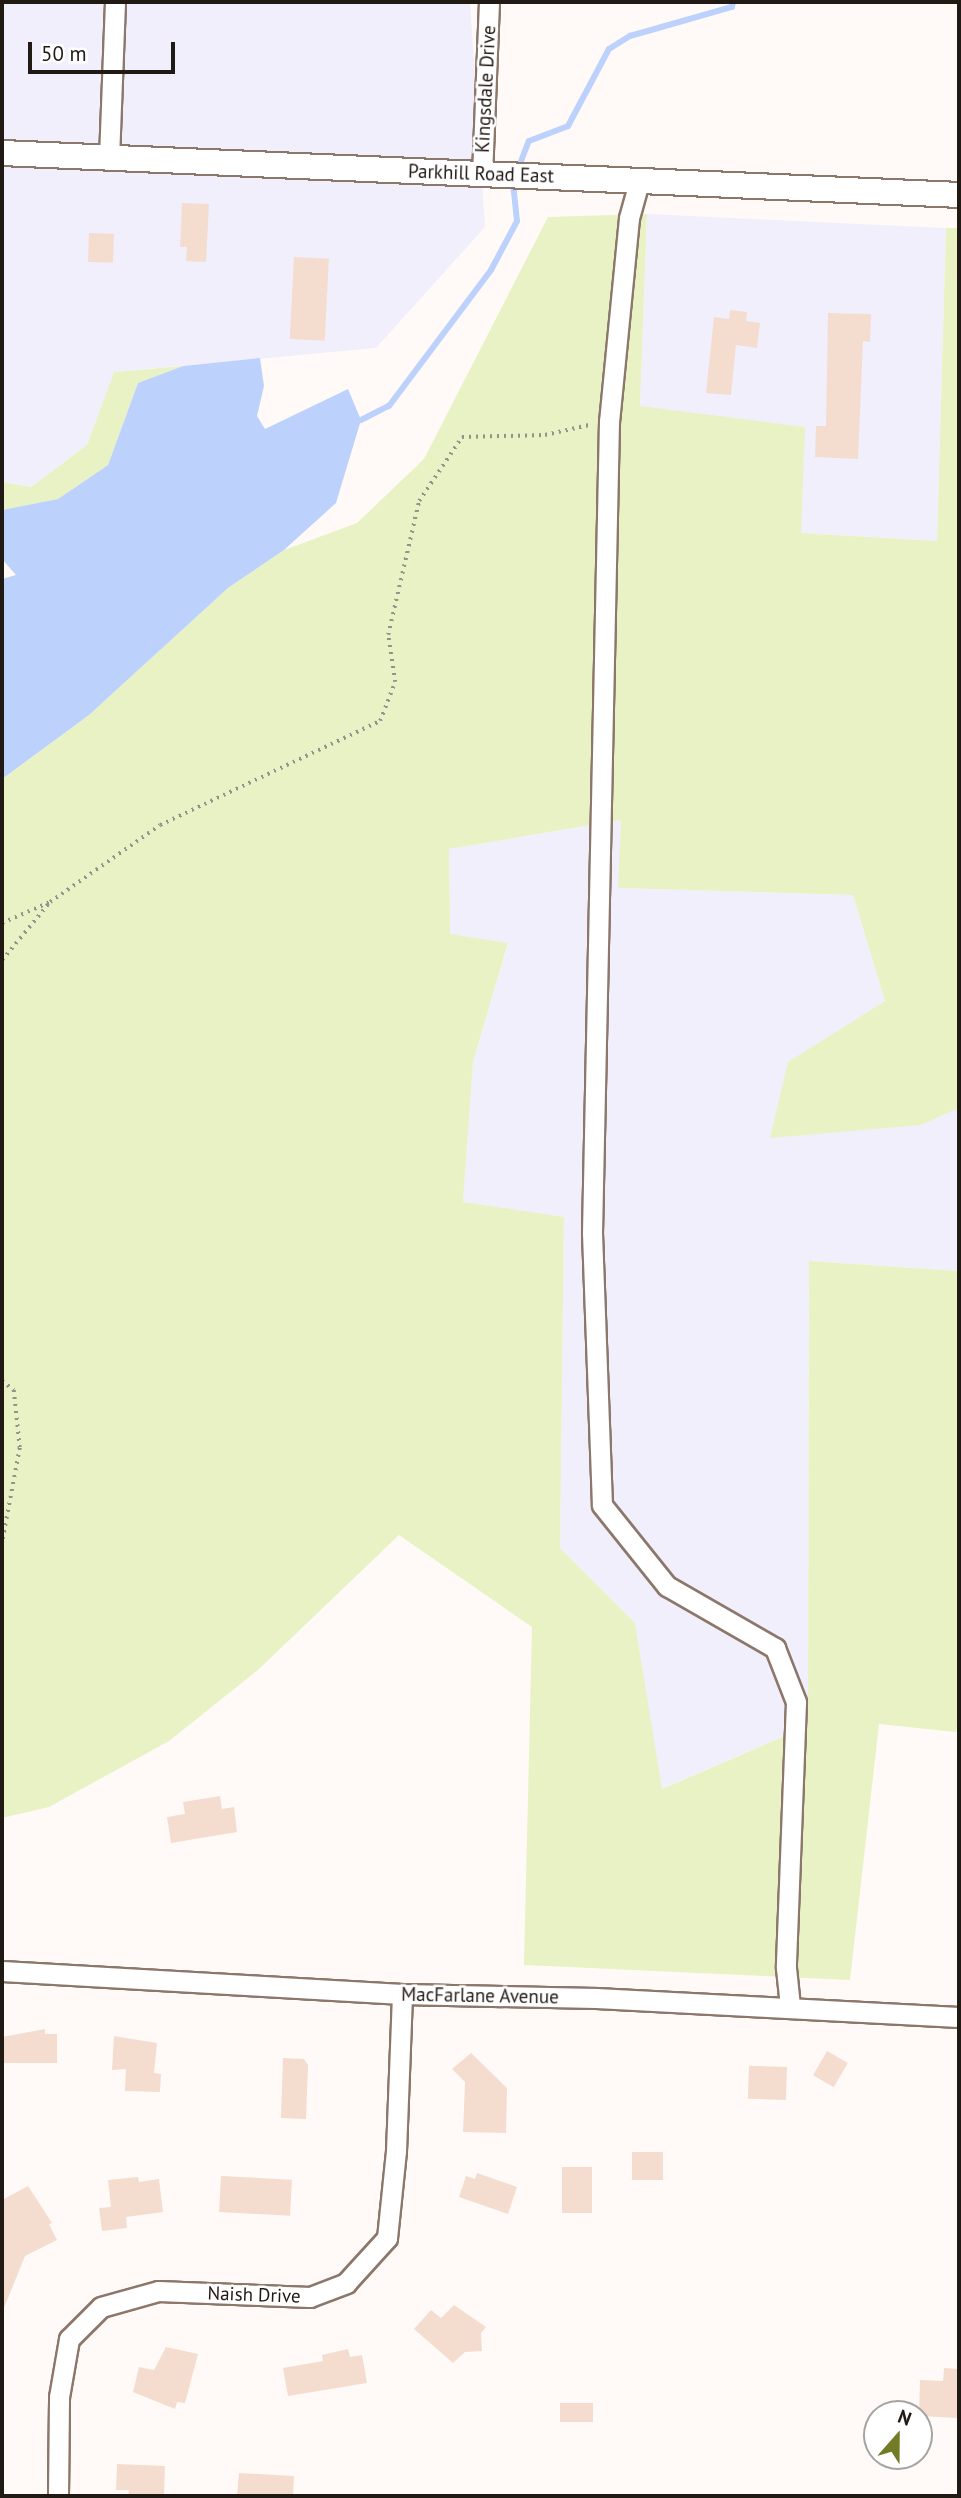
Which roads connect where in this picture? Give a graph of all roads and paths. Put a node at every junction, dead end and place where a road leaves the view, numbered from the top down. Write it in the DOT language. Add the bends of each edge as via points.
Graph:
graph roads {
  1 [pos="115,2"];
  2 [pos="489,2"];
  3 [pos="2,153"];
  4 [pos="109,158"];
  5 [pos="482,176"];
  6 [pos="640,178"];
  7 [pos="959,195"];
  8 [pos="609,421"];
  9 [pos="50,902"];
  10 [pos="2,923"];
  11 [pos="2,960"];
  12 [pos="2,1381"];
  13 [pos="2,1544"];
  14 [pos="2,1971"];
  15 [pos="402,1994"];
  16 [pos="790,2007"];
  17 [pos="959,2017"];
  18 [pos="58,2496"];
  1 -- 4 [label="street"];
  2 -- 5 [label="street, Kingsdale Drive"];
  3 -- 4 [label="main road, Parkhill Road East"];
  4 -- 5 [label="main road, Parkhill Road East"];
  5 -- 6 [label="main road, Parkhill Road East"];
  6 -- 7 [label="main road, Parkhill Road East"];
  6 -- 8 [label="street" via="629,218"];
  8 -- 9 [label="path" via="545,435 462,437 419,501 388,635 395,682 380,721 160,825"];
  8 -- 16 [label="street" via="592,1233 602,1505 667,1586 775,1648 796,1702 786,1968"];
  9 -- 10 [label="path"];
  9 -- 11 [label="path"];
  12 -- 13 [label="path" via="14,1390 20,1448"];
  14 -- 15 [label="street, MacFarlane Avenue"];
  15 -- 16 [label="street, MacFarlane Avenue"];
  15 -- 18 [label="street, Naish Drive" via="396,2151 387,2238 346,2283 310,2297 158,2291 101,2307 69,2339 59,2397"];
  16 -- 17 [label="street, MacFarlane Avenue"];
}
